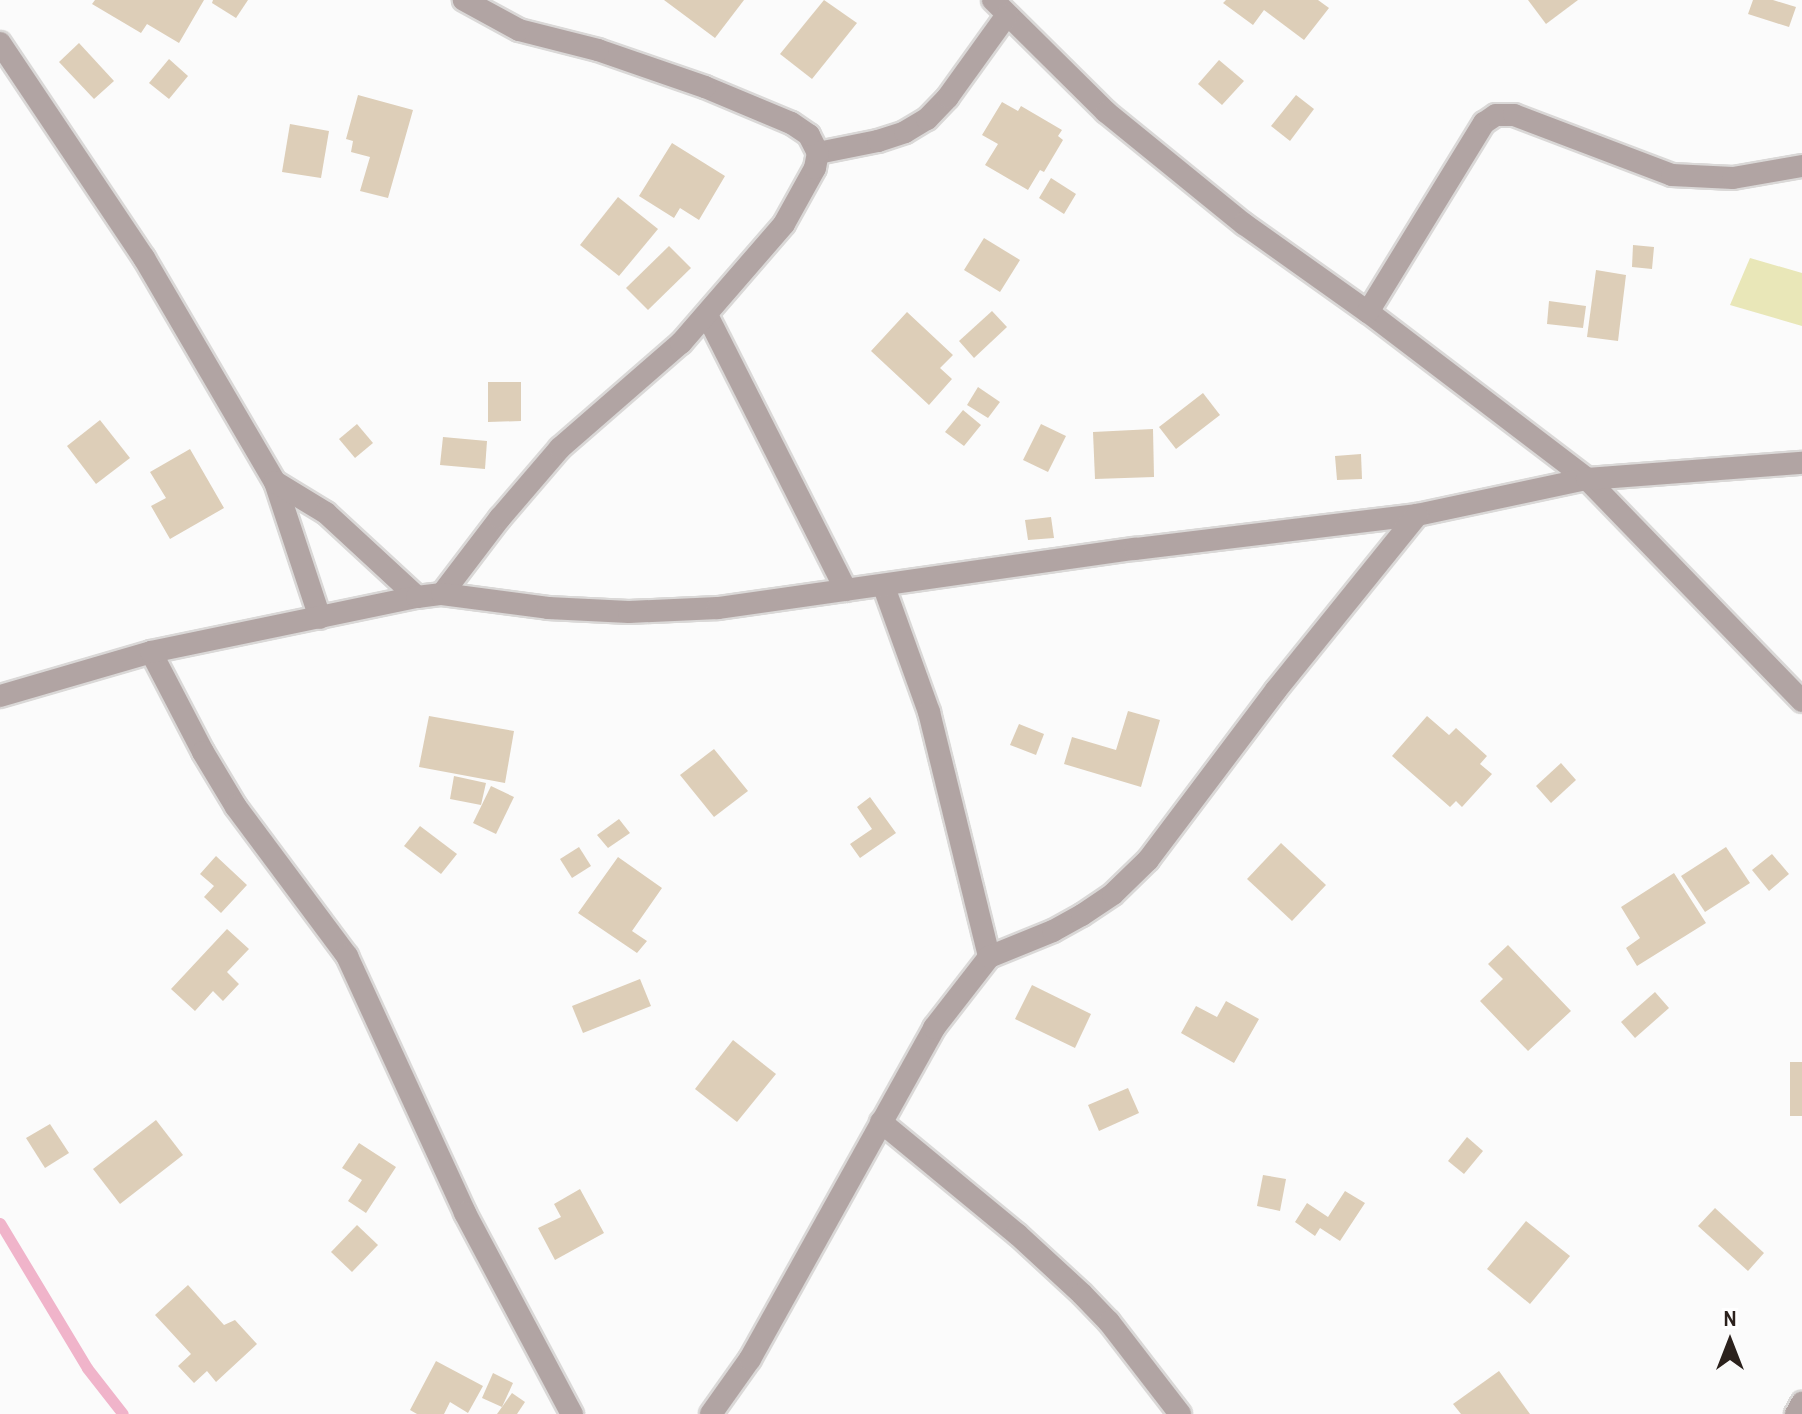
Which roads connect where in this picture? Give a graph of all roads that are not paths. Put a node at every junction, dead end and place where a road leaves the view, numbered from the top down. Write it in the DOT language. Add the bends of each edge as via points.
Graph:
graph roads {
  1 [pos="464,0"];
  2 [pos="1000,8"];
  3 [pos="0,43"];
  4 [pos="818,153"];
  5 [pos="1802,166"];
  6 [pos="1368,312"];
  7 [pos="707,315"];
  8 [pos="1802,463"];
  9 [pos="1587,479"];
  10 [pos="275,482"];
  11 [pos="1417,515"];
  12 [pos="884,587"];
  13 [pos="846,590"];
  14 [pos="442,594"];
  15 [pos="417,597"];
  16 [pos="320,618"];
  17 [pos="151,652"];
  18 [pos="0,696"];
  19 [pos="1802,701"];
  20 [pos="989,957"];
  21 [pos="881,1122"];
  22 [pos="1802,1403"];
  23 [pos="572,1414"];
  24 [pos="711,1414"];
  25 [pos="1180,1414"];
  26 [pos="1796,1414"];
  1 -- 4 [label="street" via="519,30 652,69 791,123 809,135"];
  2 -- 4 [label="street" via="948,97 927,119 878,141"];
  2 -- 6 [label="street" via="1129,130 1244,224"];
  3 -- 10 [label="street" via="144,258"];
  4 -- 7 [label="street" via="784,224"];
  5 -- 6 [label="street" via="1733,178 1672,175 1514,115 1496,115 1484,123"];
  6 -- 9 [label="street"];
  7 -- 13 [label="street"];
  7 -- 14 [label="street" via="560,448"];
  8 -- 9 [label="street"];
  9 -- 11 [label="street"];
  9 -- 19 [label="street"];
  10 -- 15 [label="street" via="326,513"];
  10 -- 16 [label="street"];
  11 -- 12 [label="street" via="1135,549"];
  11 -- 20 [label="street" via="1148,860 1082,915"];
  12 -- 13 [label="street"];
  12 -- 20 [label="street" via="929,712"];
  13 -- 14 [label="street" via="718,608 629,612"];
  14 -- 15 [label="street"];
  15 -- 16 [label="street"];
  16 -- 17 [label="street"];
  17 -- 18 [label="street"];
  17 -- 23 [label="street" via="236,807 347,956 465,1213"];
  20 -- 21 [label="street" via="934,1028"];
  21 -- 24 [label="street" via="750,1359"];
  21 -- 25 [label="street" via="1082,1294"];
  22 -- 26 [label="street"];
}
